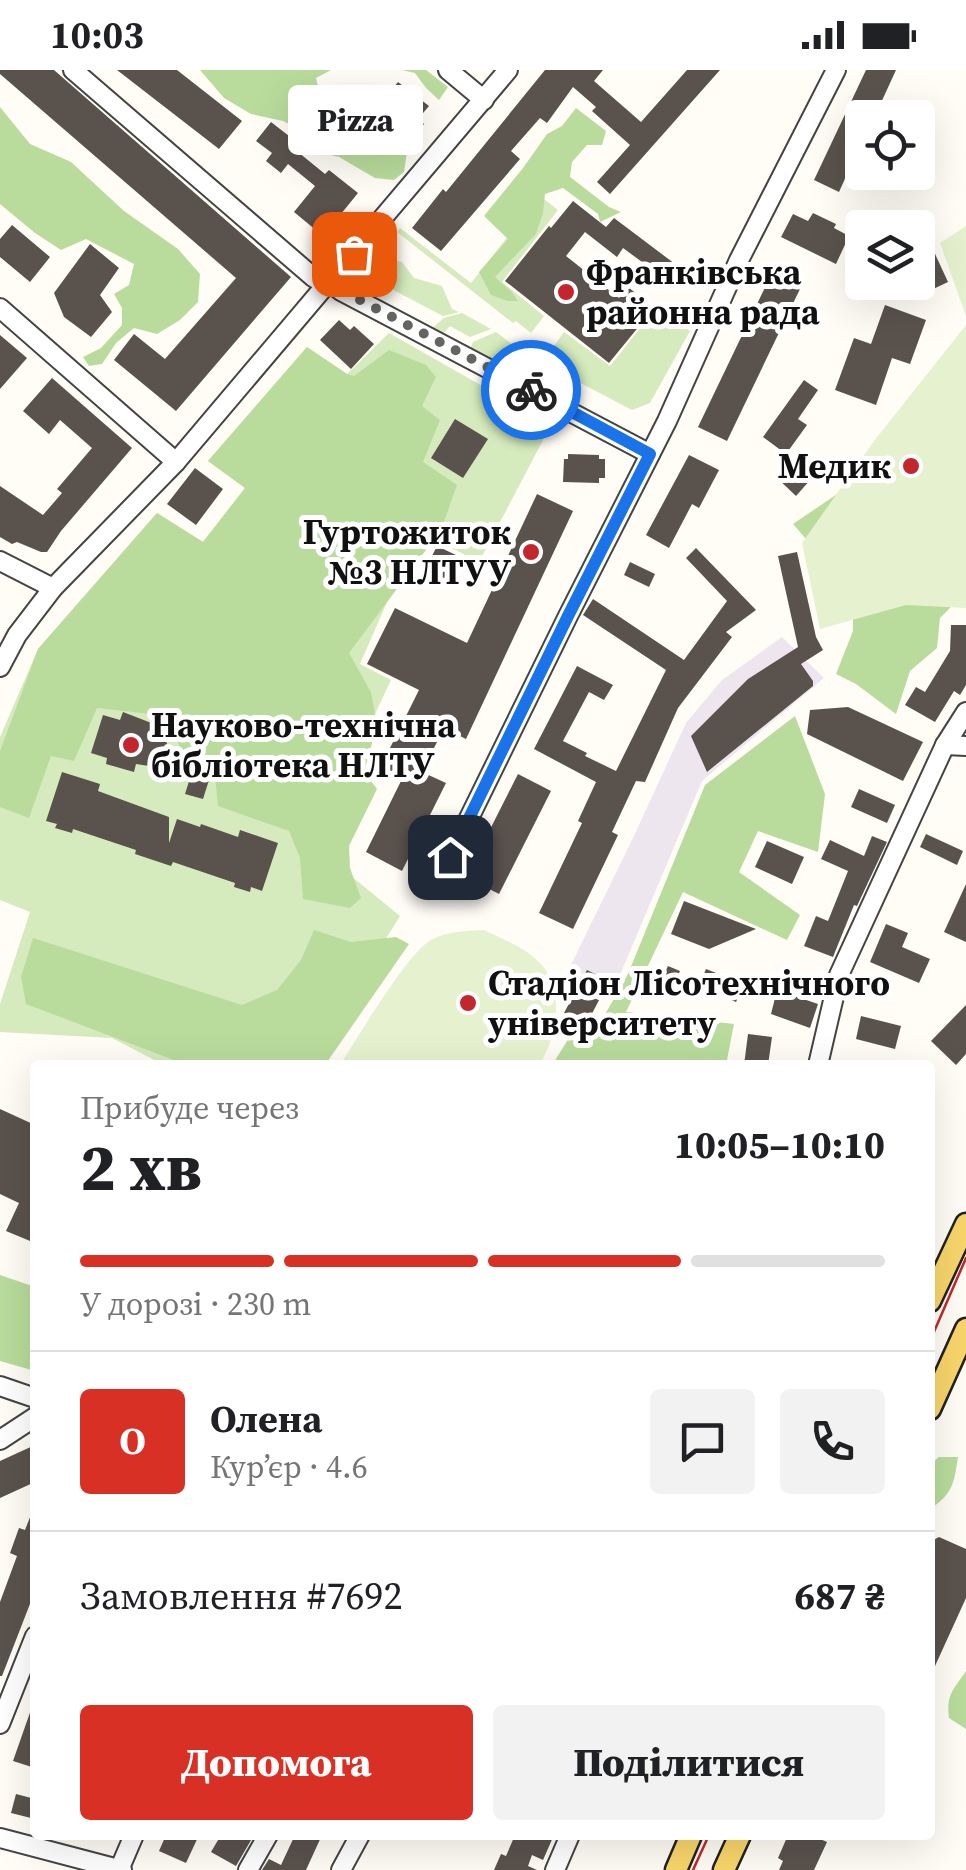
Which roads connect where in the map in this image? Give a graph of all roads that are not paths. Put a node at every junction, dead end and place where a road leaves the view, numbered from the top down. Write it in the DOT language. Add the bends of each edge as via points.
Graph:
graph roads {
  1 [pos="73,70"];
  2 [pos="448,70"];
  3 [pos="508,70"];
  4 [pos="836,70"];
  5 [pos="484,100"];
  6 [pos="328,284"];
  7 [pos="0,308"];
  8 [pos="650,454"];
  9 [pos="176,462"];
  10 [pos="0,561"];
  11 [pos="53,588"];
  12 [pos="0,666"];
  13 [pos="966,712"];
  14 [pos="945,745"];
  15 [pos="966,746"];
  16 [pos="450,857"];
  17 [pos="819,1060"];
  18 [pos="966,1224"];
  19 [pos="935,1287"];
  20 [pos="964,1339"];
  21 [pos="0,1386"];
  22 [pos="30,1396"];
  23 [pos="935,1400"];
  24 [pos="30,1420"];
  25 [pos="0,1440"];
  26 [pos="30,1649"];
  27 [pos="0,1724"];
  28 [pos="0,1838"];
  29 [pos="132,1840"];
  30 [pos="265,1840"];
  31 [pos="357,1840"];
  32 [pos="568,1840"];
  33 [pos="689,1840"];
  34 [pos="738,1840"];
  35 [pos="120,1870"];
  36 [pos="248,1870"];
  37 [pos="342,1870"];
  38 [pos="555,1870"];
  39 [pos="676,1870"];
  40 [pos="724,1870"];
  1 -- 6 [label="street"];
  2 -- 5 [label="street"];
  3 -- 5 [label="street"];
  4 -- 8 [label="street"];
  5 -- 6 [label="street"];
  6 -- 8 [label="street"];
  6 -- 9 [label="street"];
  7 -- 9 [label="street"];
  8 -- 16 [label="street"];
  9 -- 11 [label="street"];
  10 -- 11 [label="street"];
  11 -- 12 [label="street"];
  13 -- 14 [label="street"];
  14 -- 15 [label="street"];
  14 -- 17 [label="street" via="840,975"];
  18 -- 19 [label="main road"];
  20 -- 23 [label="main road"];
  21 -- 22 [label="street"];
  24 -- 25 [label="street"];
  26 -- 27 [label="street"];
  28 -- 35 [label="street"];
  29 -- 35 [label="street"];
  30 -- 36 [label="street"];
  31 -- 37 [label="street"];
  32 -- 38 [label="street"];
  33 -- 39 [label="main road"];
  34 -- 40 [label="main road"];
}
